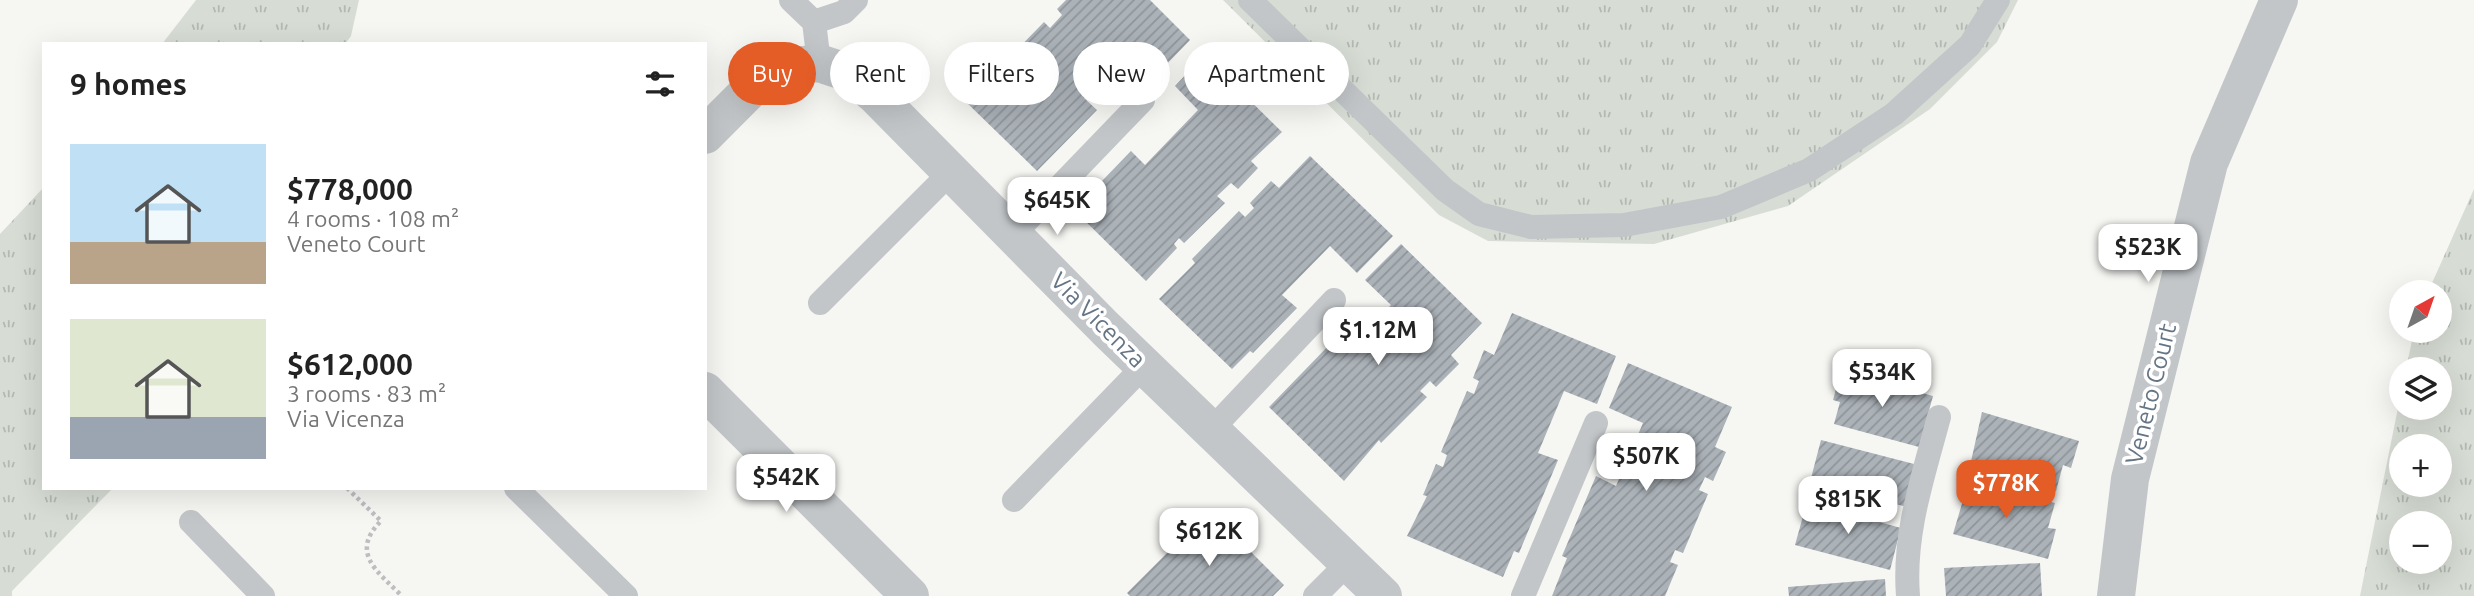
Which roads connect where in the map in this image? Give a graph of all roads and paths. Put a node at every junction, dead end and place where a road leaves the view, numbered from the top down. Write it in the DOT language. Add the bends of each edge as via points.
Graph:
graph roads {
  1 [pos="791,0"];
  2 [pos="856,0"];
  3 [pos="1250,0"];
  4 [pos="1998,0"];
  5 [pos="2279,0"];
  6 [pos="814,22"];
  7 [pos="819,62"];
  8 [pos="1138,105"];
  9 [pos="707,133"];
  10 [pos="951,172"];
  11 [pos="1013,235"];
  12 [pos="1334,300"];
  13 [pos="820,303"];
  14 [pos="1144,366"];
  15 [pos="707,393"];
  16 [pos="1940,417"];
  17 [pos="1596,422"];
  18 [pos="1210,430"];
  19 [pos="349,490"];
  20 [pos="518,490"];
  21 [pos="1014,499"];
  22 [pos="191,522"];
  23 [pos="1347,564"];
  24 [pos="263,596"];
  25 [pos="402,596"];
  26 [pos="626,596"];
  27 [pos="910,596"];
  28 [pos="1315,596"];
  29 [pos="1383,596"];
  30 [pos="1523,596"];
  31 [pos="1908,596"];
  32 [pos="2116,596"];
  1 -- 6 [label="lane"];
  2 -- 6 [label="lane" via="844,12"];
  3 -- 4 [label="lane" via="1445,190 1479,214 1531,227 1624,225 1721,207 1809,170 1894,114 1970,46"];
  5 -- 32 [label="street, Veneto Court" via="2209,163 2130,479"];
  6 -- 7 [label="lane"];
  7 -- 9 [label="street" via="771,69"];
  7 -- 10 [label="street, Via Vicenza" via="849,73"];
  8 -- 11 [label="lane"];
  10 -- 11 [label="street, Via Vicenza"];
  10 -- 13 [label="lane"];
  11 -- 14 [label="street, Via Vicenza"];
  12 -- 18 [label="lane"];
  14 -- 18 [label="street, Via Vicenza"];
  14 -- 21 [label="lane"];
  15 -- 27 [label="street"];
  16 -- 31 [label="lane" via="1912,520 1905,561"];
  17 -- 30 [label="lane"];
  18 -- 23 [label="street, Via Vicenza"];
  19 -- 25 [label="path" via="381,521 368,535 367,553 376,570"];
  20 -- 26 [label="lane"];
  22 -- 24 [label="lane"];
  23 -- 28 [label="lane"];
  23 -- 29 [label="street, Via Vicenza"];
}
